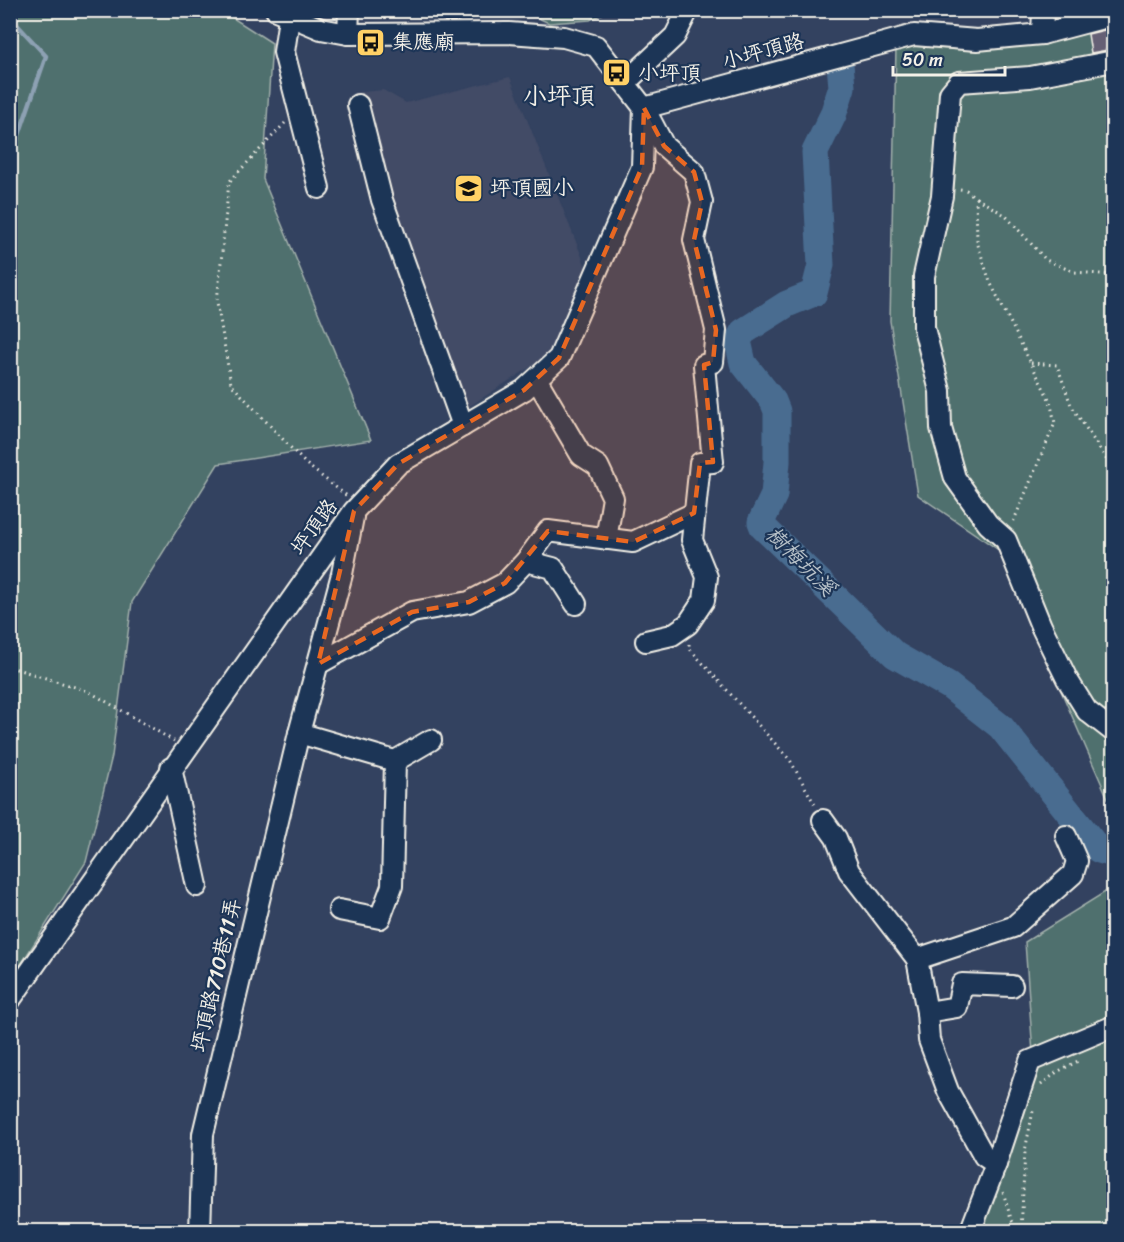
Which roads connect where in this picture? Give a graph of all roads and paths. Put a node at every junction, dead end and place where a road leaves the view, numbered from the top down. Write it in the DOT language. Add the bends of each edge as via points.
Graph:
graph roads {
  1 [pos="349,10"];
  2 [pos="688,10"];
  3 [pos="1043,10"];
  4 [pos="283,14"];
  5 [pos="1113,15"];
  6 [pos="1069,19"];
  7 [pos="348,34"];
  8 [pos="1042,34"];
  9 [pos="1113,61"];
  10 [pos="625,82"];
  11 [pos="358,105"];
  12 [pos="644,108"];
  13 [pos="298,109"];
  14 [pos="319,188"];
  15 [pos="942,195"];
  16 [pos="976,198"];
  17 [pos="1112,273"];
  18 [pos="1030,363"];
  19 [pos="537,380"];
  20 [pos="463,426"];
  21 [pos="1113,471"];
  22 [pos="357,509"];
  23 [pos="694,513"];
  24 [pos="606,539"];
  25 [pos="1006,540"];
  26 [pos="325,552"];
  27 [pos="526,561"];
  28 [pos="342,574"];
  29 [pos="576,604"];
  30 [pos="688,624"];
  31 [pos="646,641"];
  32 [pos="318,664"];
  33 [pos="10,667"];
  34 [pos="1113,732"];
  35 [pos="299,733"];
  36 [pos="431,740"];
  37 [pos="186,748"];
  38 [pos="395,761"];
  39 [pos="171,768"];
  40 [pos="823,820"];
  41 [pos="1066,836"];
  42 [pos="197,886"];
  43 [pos="339,910"];
  44 [pos="917,959"];
  45 [pos="1012,986"];
  46 [pos="10,1000"];
  47 [pos="927,1012"];
  48 [pos="1113,1026"];
  49 [pos="1087,1057"];
  50 [pos="1039,1089"];
  51 [pos="1034,1106"];
  52 [pos="996,1164"];
  53 [pos="200,1232"];
  54 [pos="970,1232"];
  55 [pos="1020,1232"];
  1 -- 7 [label="street"];
  2 -- 10 [label="street" via="675,36"];
  3 -- 8 [label="street"];
  4 -- 7 [label="street" via="321,29"];
  4 -- 13 [label="street" via="284,52"];
  5 -- 6 [label="street, 小坪頂路"];
  6 -- 8 [label="street, 小坪頂路"];
  7 -- 10 [label="street" via="509,33 564,37 596,46"];
  8 -- 12 [label="street, 小坪頂路" via="977,40 914,35"];
  9 -- 15 [label="street" via="1030,77 959,82 950,93"];
  10 -- 12 [label="street"];
  11 -- 20 [label="street" via="382,200"];
  12 -- 19 [label="street, 坪頂路" via="642,167 559,358"];
  12 -- 23 [label="street" via="664,146 694,172 702,201 694,240 716,330 713,362 704,365 713,462 700,463"];
  13 -- 14 [label="street"];
  13 -- 22 [label="path" via="229,182 217,302 231,384 306,464"];
  15 -- 16 [label="path" via="956,189 966,190"];
  15 -- 25 [label="street" via="924,276 924,328 940,391 941,428 955,478 988,524"];
  16 -- 17 [label="path" via="1005,215 1046,260 1074,272"];
  16 -- 18 [label="path" via="977,242 990,282"];
  18 -- 21 [label="path" via="1057,364 1071,405"];
  18 -- 25 [label="path" via="1050,401 1055,423"];
  19 -- 20 [label="street, 坪頂路"];
  19 -- 24 [label="street" via="581,455 598,466 613,498"];
  20 -- 22 [label="street, 坪頂路" via="398,464"];
  22 -- 26 [label="street, 坪頂路"];
  22 -- 28 [label="street, 坪頂路710巷11弄"];
  23 -- 24 [label="street" via="633,543"];
  23 -- 30 [label="street" via="692,540 708,577 704,600"];
  24 -- 27 [label="street" via="548,531"];
  25 -- 34 [label="street" via="1067,679 1087,711"];
  26 -- 28 [label="street"];
  26 -- 37 [label="street, 坪頂路"];
  27 -- 29 [label="street" via="553,568"];
  27 -- 32 [label="street" via="505,583 469,602 412,612"];
  28 -- 32 [label="street, 坪頂路710巷11弄"];
  30 -- 31 [label="street" via="672,635"];
  30 -- 40 [label="path" via="689,648 790,760"];
  32 -- 35 [label="street, 坪頂路710巷11弄"];
  33 -- 37 [label="path" via="88,691"];
  35 -- 38 [label="street"];
  35 -- 53 [label="street, 坪頂路710巷11弄" via="203,1134"];
  36 -- 38 [label="street"];
  37 -- 39 [label="street, 坪頂路"];
  38 -- 43 [label="street" via="392,886 388,897 380,918"];
  39 -- 42 [label="street"];
  39 -- 46 [label="street, 坪頂路"];
  40 -- 44 [label="street" via="836,838 849,871"];
  41 -- 44 [label="street" via="1077,861 1073,874 1013,927"];
  44 -- 47 [label="street"];
  45 -- 47 [label="street" via="962,984 957,1007"];
  47 -- 52 [label="street" via="929,1040 948,1091 984,1156"];
  48 -- 52 [label="street" via="1029,1061"];
  49 -- 50 [label="path" via="1057,1072"];
  51 -- 55 [label="path" via="1025,1151"];
  52 -- 54 [label="street"];
  52 -- 55 [label="path" via="1011,1219"];
}
